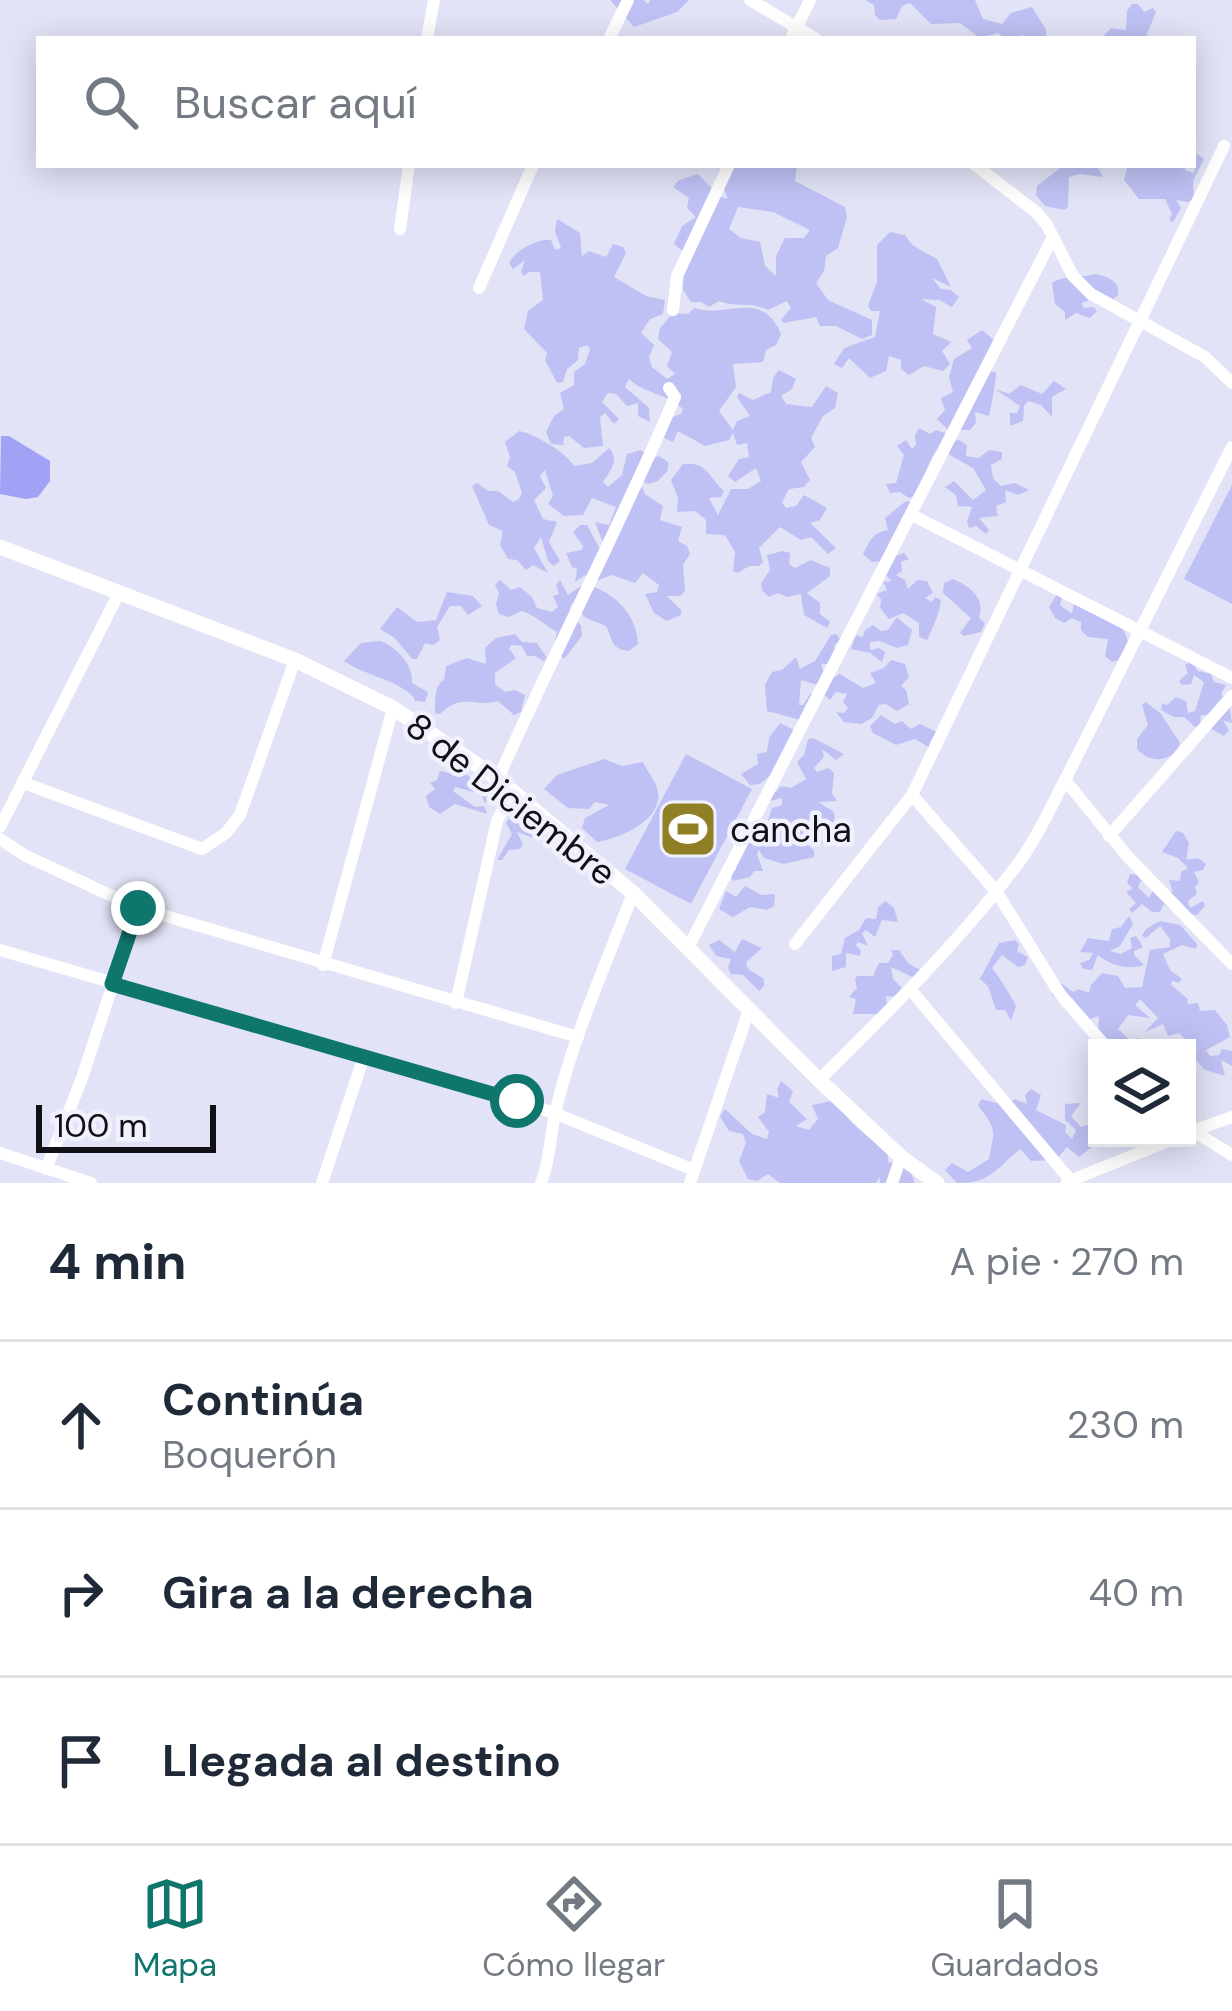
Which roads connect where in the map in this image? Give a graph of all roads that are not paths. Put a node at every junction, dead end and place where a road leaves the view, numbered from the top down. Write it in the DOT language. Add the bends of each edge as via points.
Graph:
graph roads {
  1 [pos="434,0"];
  2 [pos="628,0"];
  3 [pos="750,0"];
  4 [pos="810,0"];
  5 [pos="798,25"];
  6 [pos="428,36"];
  7 [pos="610,36"];
  8 [pos="792,36"];
  9 [pos="812,36"];
  10 [pos="1224,146"];
  11 [pos="409,168"];
  12 [pos="532,168"];
  13 [pos="728,168"];
  14 [pos="980,168"];
  15 [pos="400,229"];
  16 [pos="1054,237"];
  17 [pos="479,288"];
  18 [pos="673,310"];
  19 [pos="1140,322"];
  20 [pos="1232,383"];
  21 [pos="669,388"];
  22 [pos="1232,447"];
  23 [pos="913,515"];
  24 [pos="0,547"];
  25 [pos="1022,571"];
  26 [pos="120,591"];
  27 [pos="1142,633"];
  28 [pos="296,660"];
  29 [pos="1232,678"];
  30 [pos="1232,696"];
  31 [pos="393,708"];
  32 [pos="498,779"];
  33 [pos="1066,780"];
  34 [pos="24,783"];
  35 [pos="512,793"];
  36 [pos="912,795"];
  37 [pos="0,827"];
  38 [pos="1109,836"];
  39 [pos="0,839"];
  40 [pos="996,891"];
  41 [pos="633,893"];
  42 [pos="138,908"];
  43 [pos="795,944"];
  44 [pos="688,949"];
  45 [pos="0,950"];
  46 [pos="1232,964"];
  47 [pos="323,965"];
  48 [pos="112,984"];
  49 [pos="910,989"];
  50 [pos="456,1003"];
  51 [pos="749,1010"];
  52 [pos="578,1037"];
  53 [pos="1099,1039"];
  54 [pos="364,1056"];
  55 [pos="819,1080"];
  56 [pos="554,1114"];
  57 [pos="1232,1117"];
  58 [pos="1196,1129"];
  59 [pos="1196,1134"];
  60 [pos="1154,1147"];
  61 [pos="0,1153"];
  62 [pos="1232,1155"];
  63 [pos="901,1157"];
  64 [pos="46,1168"];
  65 [pos="692,1176"];
  66 [pos="1068,1182"];
  67 [pos="91,1183"];
  68 [pos="322,1183"];
  69 [pos="541,1183"];
  70 [pos="892,1183"];
  71 [pos="937,1183"];
  1 -- 6 [label="street"];
  2 -- 7 [label="street"];
  3 -- 5 [label="street"];
  4 -- 5 [label="street"];
  5 -- 8 [label="street"];
  5 -- 9 [label="street"];
  10 -- 19 [label="street"];
  11 -- 15 [label="street"];
  12 -- 17 [label="street"];
  13 -- 18 [label="street" via="677,275"];
  14 -- 16 [label="street" via="1036,212"];
  16 -- 19 [label="street" via="1091,294"];
  16 -- 23 [label="street"];
  19 -- 20 [label="street" via="1204,357"];
  19 -- 25 [label="street"];
  21 -- 32 [label="street" via="675,397 638,482"];
  22 -- 27 [label="street"];
  23 -- 25 [label="street"];
  23 -- 44 [label="street"];
  24 -- 26 [label="street, 8 de Diciembre"];
  25 -- 27 [label="street"];
  25 -- 36 [label="street"];
  26 -- 28 [label="street, 8 de Diciembre"];
  26 -- 34 [label="street"];
  27 -- 29 [label="street"];
  27 -- 33 [label="street"];
  28 -- 31 [label="street, 8 de Diciembre"];
  28 -- 34 [label="street" via="240,815 202,849"];
  30 -- 38 [label="street"];
  31 -- 32 [label="street, 8 de Diciembre"];
  31 -- 47 [label="street"];
  32 -- 35 [label="street, 8 de Diciembre"];
  33 -- 38 [label="street"];
  33 -- 40 [label="street"];
  34 -- 37 [label="street"];
  35 -- 41 [label="street, 8 de Diciembre"];
  35 -- 50 [label="street" via="497,821"];
  36 -- 40 [label="street"];
  36 -- 43 [label="street"];
  38 -- 46 [label="street"];
  39 -- 42 [label="street"];
  40 -- 49 [label="street"];
  40 -- 53 [label="street" via="1060,994"];
  41 -- 44 [label="street, 8 de Diciembre"];
  41 -- 52 [label="street"];
  42 -- 47 [label="street"];
  42 -- 48 [label="street"];
  44 -- 51 [label="street, 8 de Diciembre"];
  45 -- 48 [label="street"];
  47 -- 50 [label="street"];
  48 -- 54 [label="street"];
  48 -- 64 [label="street"];
  49 -- 55 [label="street"];
  49 -- 66 [label="street"];
  50 -- 52 [label="street"];
  51 -- 55 [label="street, 8 de Diciembre"];
  51 -- 65 [label="street"];
  52 -- 56 [label="street"];
  54 -- 56 [label="street"];
  54 -- 68 [label="street"];
  55 -- 63 [label="street, 8 de Diciembre"];
  56 -- 65 [label="street"];
  56 -- 69 [label="street"];
  57 -- 58 [label="street"];
  59 -- 62 [label="street"];
  60 -- 66 [label="street"];
  61 -- 64 [label="street"];
  63 -- 70 [label="street"];
  63 -- 71 [label="street, 8 de Diciembre"];
  64 -- 67 [label="street"];
}
